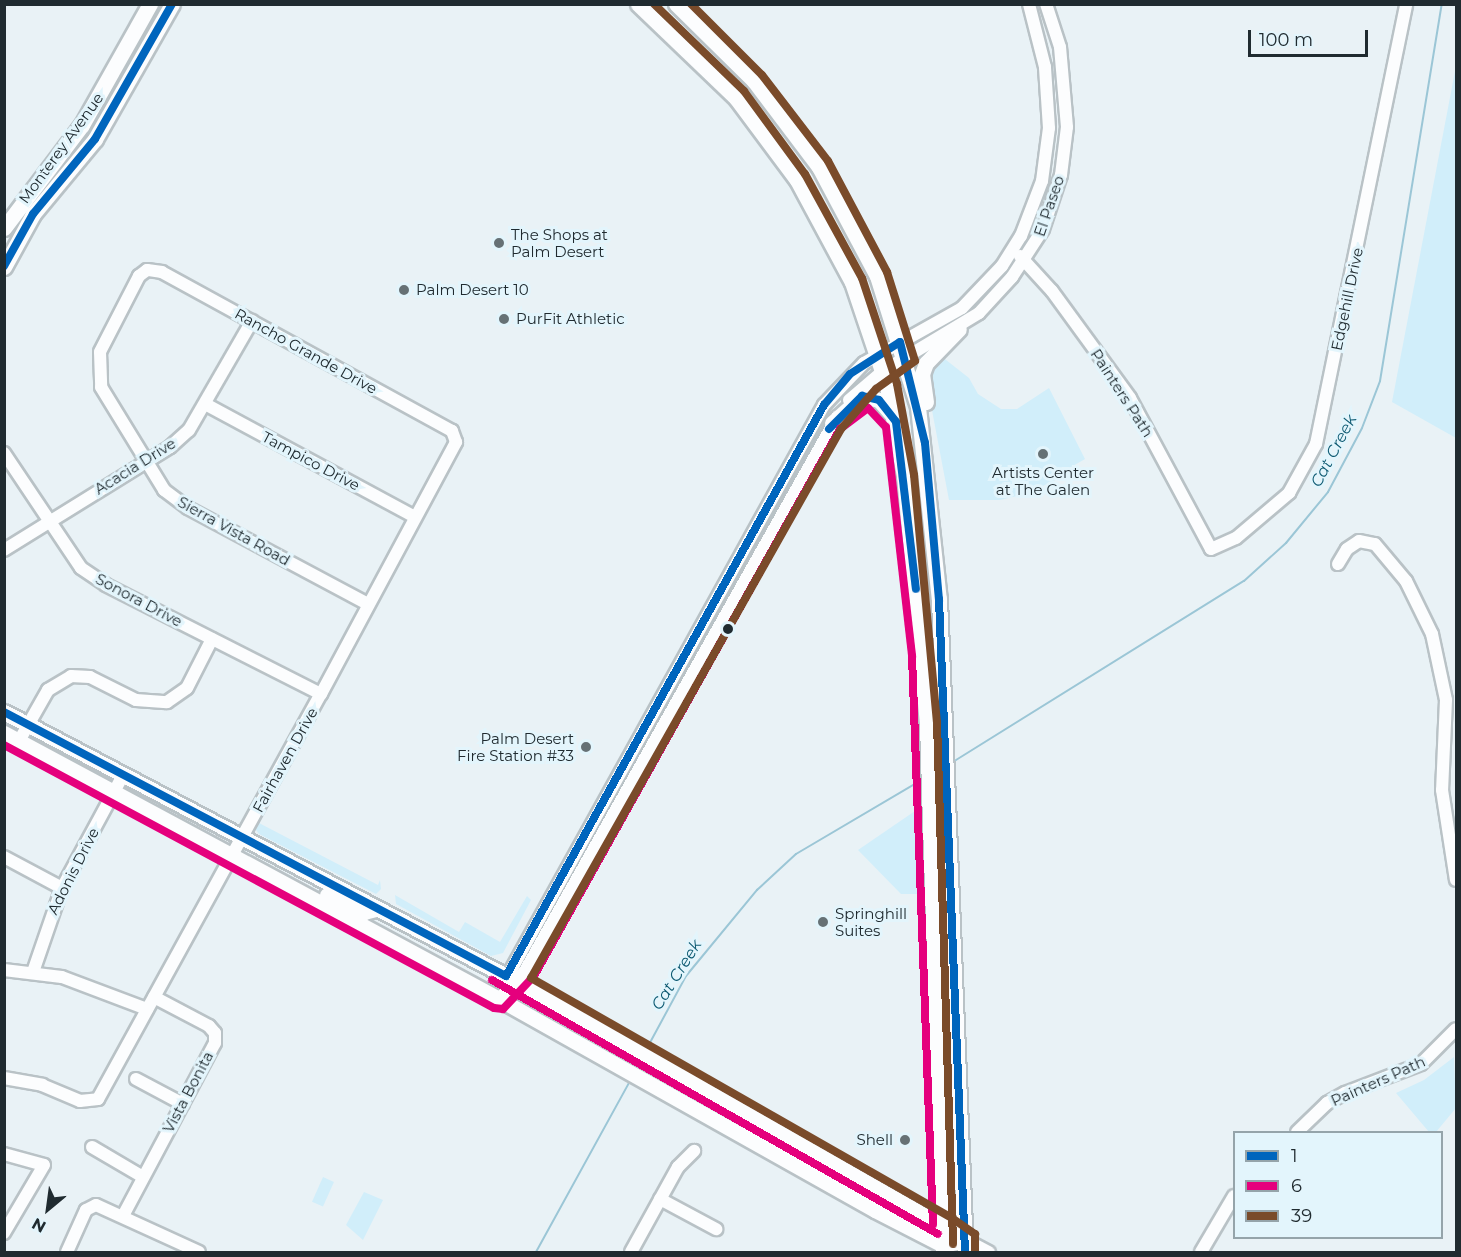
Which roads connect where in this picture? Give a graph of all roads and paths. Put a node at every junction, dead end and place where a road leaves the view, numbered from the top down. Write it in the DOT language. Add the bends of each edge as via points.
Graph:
graph roads {
  1 [pos="150,4"];
  2 [pos="172,4"];
  3 [pos="638,4"];
  4 [pos="676,4"];
  5 [pos="1029,4"];
  6 [pos="1046,4"];
  7 [pos="1406,4"];
  8 [pos="111,78"];
  9 [pos="56,185"];
  10 [pos="4,228"];
  11 [pos="1013,251"];
  12 [pos="1024,260"];
  13 [pos="4,267"];
  14 [pos="147,270"];
  15 [pos="252,321"];
  16 [pos="959,329"];
  17 [pos="900,342"];
  18 [pos="878,354"];
  19 [pos="905,358"];
  20 [pos="883,371"];
  21 [pos="207,405"];
  22 [pos="896,422"];
  23 [pos="832,423"];
  24 [pos="456,442"];
  25 [pos="4,453"];
  26 [pos="147,460"];
  27 [pos="927,461"];
  28 [pos="415,517"];
  29 [pos="48,521"];
  30 [pos="1211,549"];
  31 [pos="4,550"];
  32 [pos="1338,564"];
  33 [pos="368,604"];
  34 [pos="212,639"];
  35 [pos="922,655"];
  36 [pos="321,694"];
  37 [pos="944,708"];
  38 [pos="4,712"];
  39 [pos="28,724"];
  40 [pos="4,733"];
  41 [pos="19,741"];
  42 [pos="123,775"];
  43 [pos="114,792"];
  44 [pos="241,838"];
  45 [pos="232,856"];
  46 [pos="4,858"];
  47 [pos="1456,880"];
  48 [pos="281,882"];
  49 [pos="62,888"];
  50 [pos="378,908"];
  51 [pos="4,970"];
  52 [pos="33,972"];
  53 [pos="511,979"];
  54 [pos="154,996"];
  55 [pos="499,999"];
  56 [pos="147,1009"];
  57 [pos="1456,1029"];
  58 [pos="4,1078"];
  59 [pos="136,1079"];
  60 [pos="183,1104"];
  61 [pos="1298,1131"];
  62 [pos="736,1134"];
  63 [pos="92,1147"];
  64 [pos="694,1151"];
  65 [pos="4,1154"];
  66 [pos="825,1158"];
  67 [pos="143,1177"];
  68 [pos="815,1178"];
  69 [pos="885,1193"];
  70 [pos="1233,1198"];
  71 [pos="660,1199"];
  72 [pos="874,1210"];
  73 [pos="124,1214"];
  74 [pos="943,1225"];
  75 [pos="716,1229"];
  76 [pos="4,1233"];
  77 [pos="965,1246"];
  78 [pos="943,1249"];
  79 [pos="67,1252"];
  80 [pos="199,1252"];
  81 [pos="630,1252"];
  82 [pos="927,1252"];
  83 [pos="989,1252"];
  84 [pos="1201,1252"];
  1 -- 8 [label="main road, Monterey Avenue"];
  2 -- 9 [label="main road, Monterey Avenue" via="95,139"];
  3 -- 18 [label="main road" via="736,98 797,180 852,282"];
  4 -- 17 [label="main road" via="754,81 819,167 877,276"];
  5 -- 11 [label="street, El Paseo" via="1045,68 1049,128 1040,189"];
  6 -- 12 [label="street, El Paseo" via="1063,67 1065,147 1050,213"];
  7 -- 30 [label="street, Edgehill Drive" via="1316,444 1289,493 1270,512 1236,538"];
  8 -- 9 [label="main road" via="96,117 61,165"];
  8 -- 10 [label="main road, Monterey Avenue" via="82,125"];
  9 -- 13 [label="main road, Monterey Avenue" via="33,214"];
  11 -- 12 [label="street, Painters Path"];
  11 -- 17 [label="street, El Paseo" via="962,308"];
  12 -- 16 [label="street, El Paseo" via="995,297"];
  12 -- 30 [label="street, Painters Path" via="1130,398"];
  14 -- 15 [label="street, Rancho Grande Drive" via="162,272"];
  14 -- 26 [label="street, Sierra Vista Road" via="139,276 100,352 101,387"];
  15 -- 21 [label="street, Acacia Drive"];
  15 -- 24 [label="street, Rancho Grande Drive" via="452,431"];
  16 -- 19 [label="street, El Paseo"];
  16 -- 27 [label="main road" via="932,354 922,374 930,422"];
  17 -- 18 [label="street, El Paseo"];
  17 -- 19 [label="main road"];
  18 -- 20 [label="main road"];
  18 -- 53 [label="street, El Paseo" via="850,374 814,421"];
  19 -- 20 [label="street, El Paseo"];
  19 -- 27 [label="main road"];
  20 -- 22 [label="main road"];
  20 -- 23 [label="street, El Paseo" via="850,399"];
  21 -- 26 [label="street, Acacia Drive" via="189,430"];
  21 -- 28 [label="street, Tampico Drive"];
  22 -- 23 [label="main road" via="871,396 855,400"];
  22 -- 35 [label="main road"];
  23 -- 53 [label="street, El Paseo"];
  24 -- 28 [label="street, Fairhaven Drive"];
  25 -- 29 [label="street, Sonora Drive"];
  26 -- 29 [label="street, Acacia Drive"];
  26 -- 33 [label="street, Sierra Vista Road" via="164,490 188,508"];
  27 -- 37 [label="main road"];
  28 -- 33 [label="street, Fairhaven Drive"];
  29 -- 31 [label="street, Acacia Drive"];
  29 -- 34 [label="street, Sonora Drive" via="81,567"];
  32 -- 47 [label="street" via="1359,541 1375,544 1406,581 1432,634 1446,700 1442,790"];
  33 -- 36 [label="street, Fairhaven Drive"];
  34 -- 36 [label="street, Sonora Drive"];
  34 -- 39 [label="street" via="187,688 167,702 136,700 90,677 71,676 48,690"];
  35 -- 37 [label="main road" via="932,667"];
  35 -- 74 [label="main road"];
  36 -- 44 [label="street, Fairhaven Drive"];
  37 -- 77 [label="main road"];
  38 -- 39 [label="main road"];
  39 -- 41 [label="street"];
  39 -- 42 [label="main road"];
  40 -- 41 [label="main road"];
  41 -- 43 [label="main road"];
  42 -- 43 [label="street, Adonis Drive"];
  42 -- 44 [label="main road"];
  43 -- 45 [label="main road"];
  43 -- 49 [label="street, Adonis Drive"];
  44 -- 45 [label="street, Fairhaven Drive"];
  44 -- 50 [label="main road"];
  45 -- 48 [label="main road"];
  45 -- 54 [label="street, Fairhaven Drive"];
  46 -- 49 [label="street"];
  48 -- 50 [label="main road" via="309,886 364,912"];
  48 -- 55 [label="main road"];
  49 -- 52 [label="street, Adonis Drive"];
  50 -- 53 [label="main road"];
  51 -- 52 [label="street"];
  52 -- 56 [label="street" via="92,985"];
  53 -- 55 [label="street"];
  53 -- 66 [label="main road"];
  54 -- 56 [label="street, Fairhaven Drive"];
  54 -- 60 [label="street, Vista Bonita" via="215,1033 215,1043"];
  55 -- 62 [label="main road"];
  56 -- 58 [label="street, Fairhaven Drive" via="98,1099 89,1102"];
  57 -- 61 [label="street, Painters Path" via="1421,1064 1345,1093"];
  59 -- 60 [label="street"];
  60 -- 67 [label="street, Vista Bonita"];
  62 -- 66 [label="main road" via="761,1137 813,1161"];
  62 -- 68 [label="main road"];
  63 -- 67 [label="street"];
  64 -- 71 [label="street" via="678,1167"];
  65 -- 76 [label="street" via="44,1165"];
  66 -- 69 [label="main road"];
  67 -- 73 [label="street, Vista Bonita"];
  68 -- 69 [label="main road" via="830,1173 862,1190"];
  68 -- 72 [label="main road"];
  69 -- 74 [label="main road"];
  70 -- 84 [label="street"];
  71 -- 75 [label="street"];
  71 -- 81 [label="street"];
  72 -- 78 [label="main road"];
  72 -- 82 [label="main road"];
  73 -- 79 [label="street" via="96,1205 86,1210"];
  73 -- 80 [label="street"];
  74 -- 77 [label="main road"];
  74 -- 78 [label="main road"];
  77 -- 78 [label="main road"];
  77 -- 83 [label="street"];
}
